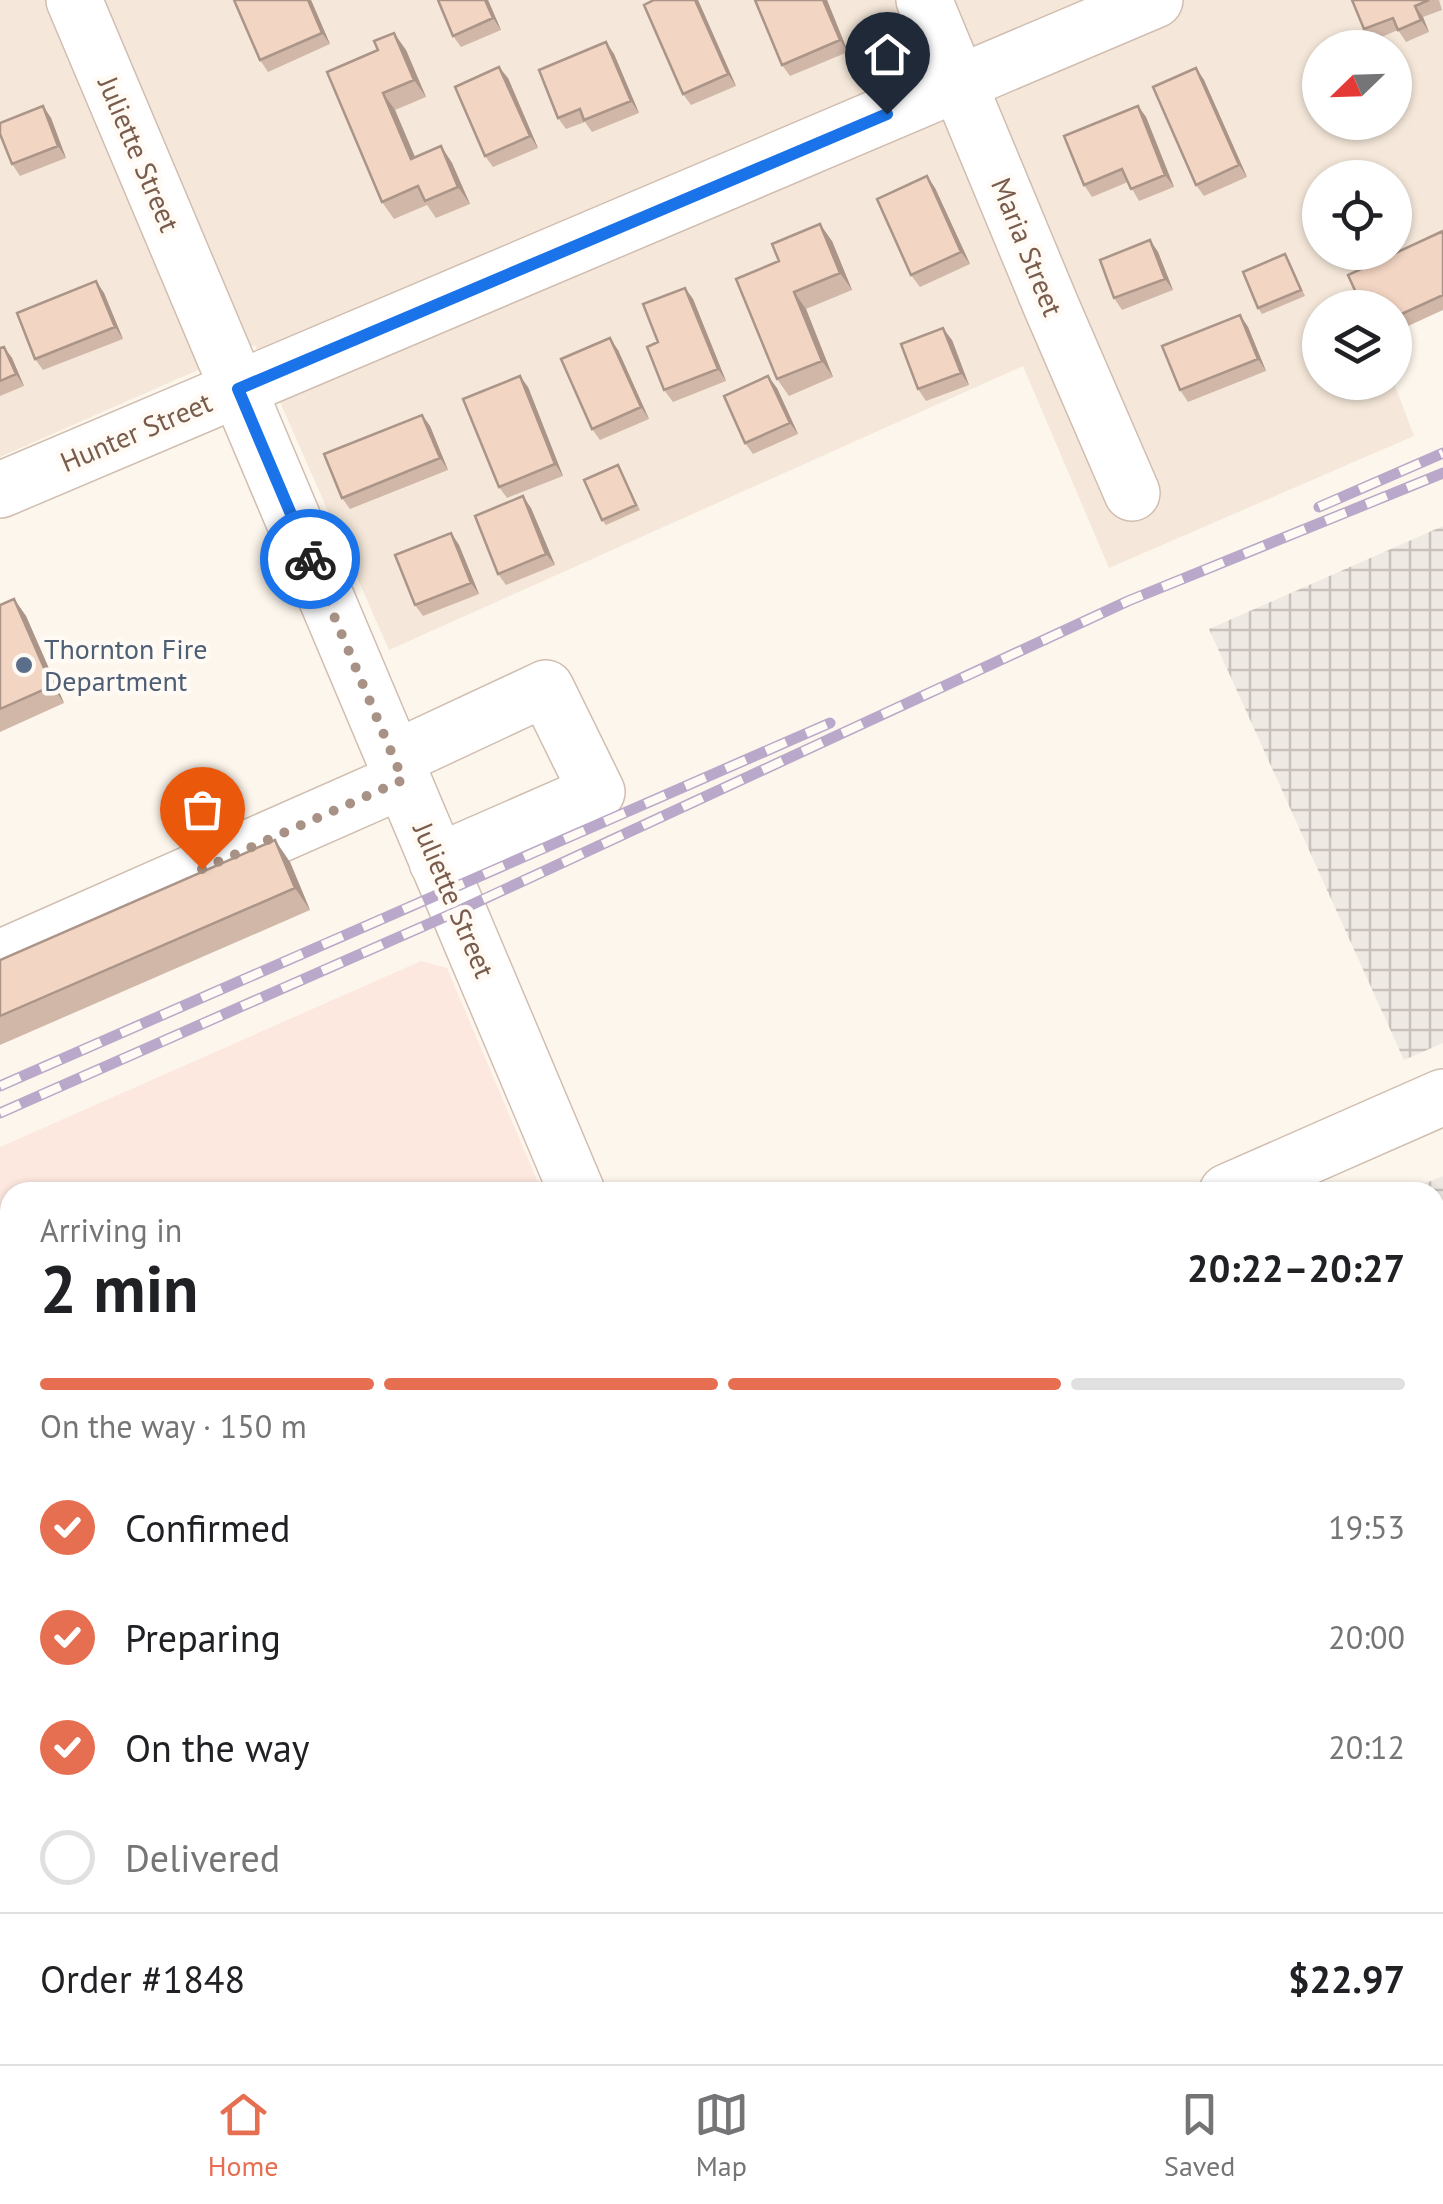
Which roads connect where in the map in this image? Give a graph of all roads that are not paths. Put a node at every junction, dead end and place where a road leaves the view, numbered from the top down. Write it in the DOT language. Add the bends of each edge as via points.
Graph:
graph roads {
  1 [pos="74,0"];
  2 [pos="924,0"];
  3 [pos="1155,0"];
  4 [pos="959,83"];
  5 [pos="238,389"];
  6 [pos="0,490"];
  7 [pos="1132,493"];
  8 [pos="399,770"];
  9 [pos="437,862"];
  10 [pos="0,958"];
  11 [pos="1443,1097"];
  12 [pos="573,1182"];
  13 [pos="1250,1182"];
  1 -- 5 [label="street, Juliette Street"];
  2 -- 4 [label="street, Maria Street"];
  3 -- 4 [label="street, Hunter Street"];
  4 -- 5 [label="street, Hunter Street"];
  4 -- 7 [label="street, Maria Street"];
  5 -- 6 [label="street, Hunter Street"];
  5 -- 8 [label="street, Juliette Street"];
  8 -- 9 [label="street, Juliette Street"];
  8 -- 9 [label="street" via="546,688 597,792"];
  8 -- 10 [label="street"];
  9 -- 12 [label="street, Juliette Street"];
  11 -- 13 [label="street"];
}
